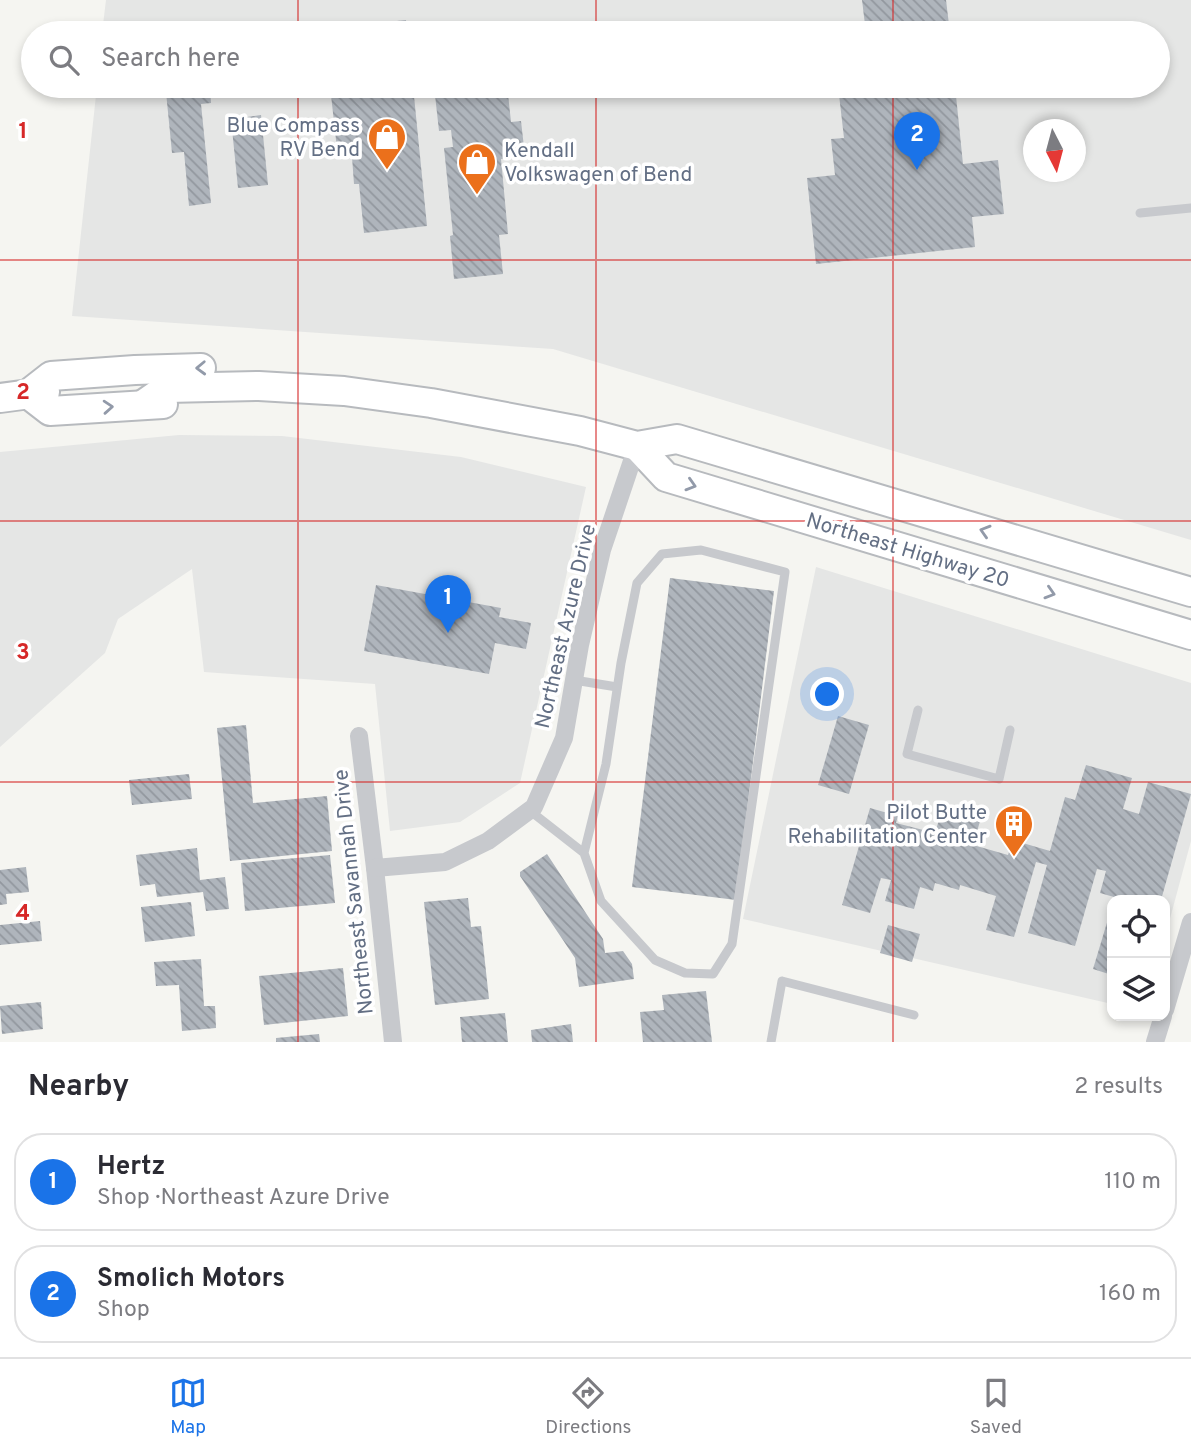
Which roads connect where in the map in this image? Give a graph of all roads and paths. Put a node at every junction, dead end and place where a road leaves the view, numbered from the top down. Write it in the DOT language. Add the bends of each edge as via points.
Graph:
graph roads {
  1 [pos="1191,208"];
  2 [pos="1140,213"];
  3 [pos="259,386"];
  4 [pos="28,394"];
  5 [pos="0,398"];
  6 [pos="637,446"];
  7 [pos="1191,592"];
  8 [pos="1191,635"];
  9 [pos="574,680"];
  10 [pos="617,687"];
  11 [pos="918,710"];
  12 [pos="1010,730"];
  13 [pos="359,736"];
  14 [pos="528,810"];
  15 [pos="584,853"];
  16 [pos="375,869"];
  17 [pos="1191,922"];
  18 [pos="1170,993"];
  19 [pos="914,1015"];
  20 [pos="1161,1021"];
  21 [pos="393,1042"];
  22 [pos="771,1042"];
  23 [pos="1155,1042"];
  1 -- 2 [label="lane"];
  4 -- 3 [label="main road, Northeast Highway 20, one-way" via="50,411 144,404 167,388"];
  3 -- 4 [label="main road, one-way" via="239,367 135,370 122,385"];
  3 -- 6 [label="main road, Northeast Highway 20" via="431,403"];
  4 -- 5 [label="main road"];
  7 -- 6 [label="main road, Northeast Highway 20, one-way" via="677,439"];
  6 -- 8 [label="main road, Northeast Highway 20, one-way" via="666,477"];
  6 -- 9 [label="street, Northeast Azure Drive" via="602,550"];
  9 -- 10 [label="lane"];
  9 -- 14 [label="street, Northeast Azure Drive" via="564,738 534,807"];
  10 -- 15 [label="lane" via="606,764"];
  10 -- 15 [label="lane" via="637,583 662,554 701,550 785,572 732,944 713,974 685,974 654,960 601,901"];
  11 -- 12 [label="lane" via="906,754 999,779"];
  13 -- 16 [label="street, Northeast Savannah Drive"];
  14 -- 15 [label="lane"];
  14 -- 16 [label="street, Northeast Azure Drive" via="488,841 445,862"];
  16 -- 21 [label="street, Northeast Savannah Drive"];
  17 -- 18 [label="street"];
  19 -- 22 [label="lane" via="782,981"];
  20 -- 23 [label="street"];
}
